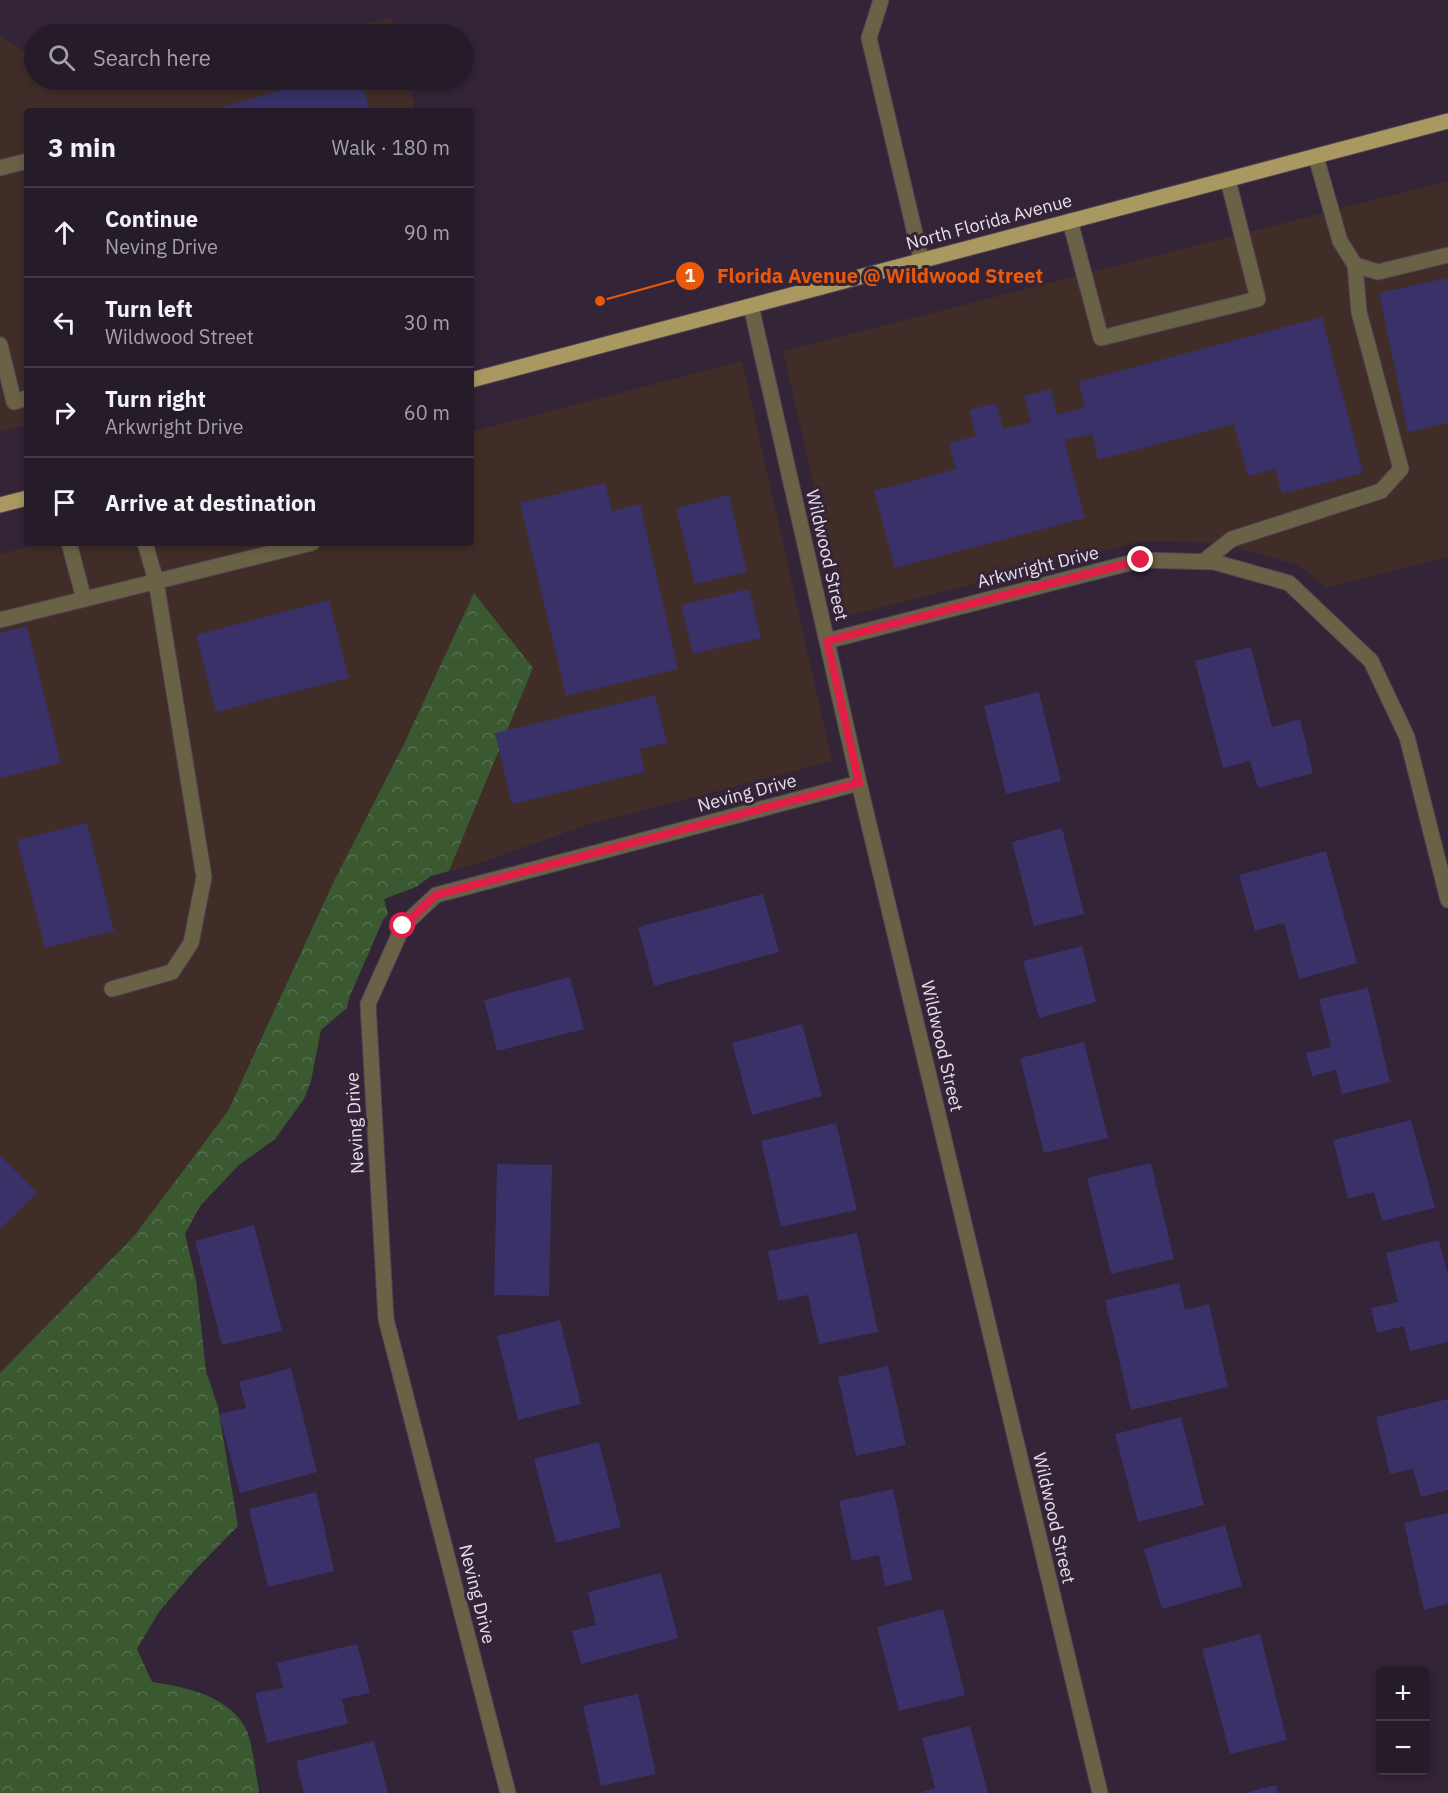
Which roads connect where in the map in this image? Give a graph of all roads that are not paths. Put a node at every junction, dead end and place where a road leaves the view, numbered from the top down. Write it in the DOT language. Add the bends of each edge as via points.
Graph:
graph roads {
  1 [pos="880,0"];
  2 [pos="1448,121"];
  3 [pos="1316,157"];
  4 [pos="24,162"];
  5 [pos="0,168"];
  6 [pos="1228,180"];
  7 [pos="1070,221"];
  8 [pos="1448,255"];
  9 [pos="921,259"];
  10 [pos="1355,265"];
  11 [pos="751,306"];
  12 [pos="0,345"];
  13 [pos="474,379"];
  14 [pos="24,399"];
  15 [pos="24,499"];
  16 [pos="0,505"];
  17 [pos="70,546"];
  18 [pos="147,546"];
  19 [pos="300,546"];
  20 [pos="1204,561"];
  21 [pos="156,581"];
  22 [pos="84,599"];
  23 [pos="0,620"];
  24 [pos="827,641"];
  25 [pos="859,783"];
  26 [pos="1448,900"];
  27 [pos="112,989"];
  28 [pos="508,1793"];
  29 [pos="1100,1793"];
  1 -- 9 [label="street" via="869,38"];
  2 -- 3 [label="main road, North Florida Avenue"];
  3 -- 6 [label="main road, North Florida Avenue"];
  3 -- 10 [label="street" via="1340,241"];
  4 -- 5 [label="street"];
  6 -- 7 [label="main road, North Florida Avenue"];
  6 -- 7 [label="street" via="1258,299 1101,338"];
  7 -- 9 [label="main road, North Florida Avenue"];
  8 -- 10 [label="street" via="1378,272"];
  9 -- 11 [label="main road, North Florida Avenue"];
  10 -- 20 [label="street" via="1359,312 1401,469 1381,491 1232,539"];
  11 -- 13 [label="main road, North Florida Avenue"];
  11 -- 24 [label="street, Wildwood Street"];
  12 -- 14 [label="street" via="14,402"];
  15 -- 16 [label="main road"];
  17 -- 22 [label="street"];
  18 -- 21 [label="street"];
  19 -- 21 [label="street"];
  20 -- 24 [label="street, Arkwright Drive" via="1141,560"];
  20 -- 26 [label="street, Arkwright Drive" via="1289,583 1371,661 1407,736"];
  21 -- 22 [label="street"];
  21 -- 27 [label="street" via="204,877 191,943 172,972"];
  22 -- 23 [label="street"];
  24 -- 25 [label="street, Wildwood Street"];
  25 -- 28 [label="street, Neving Drive" via="436,895 403,926 368,1004 386,1318"];
  25 -- 29 [label="street, Wildwood Street"];
}
